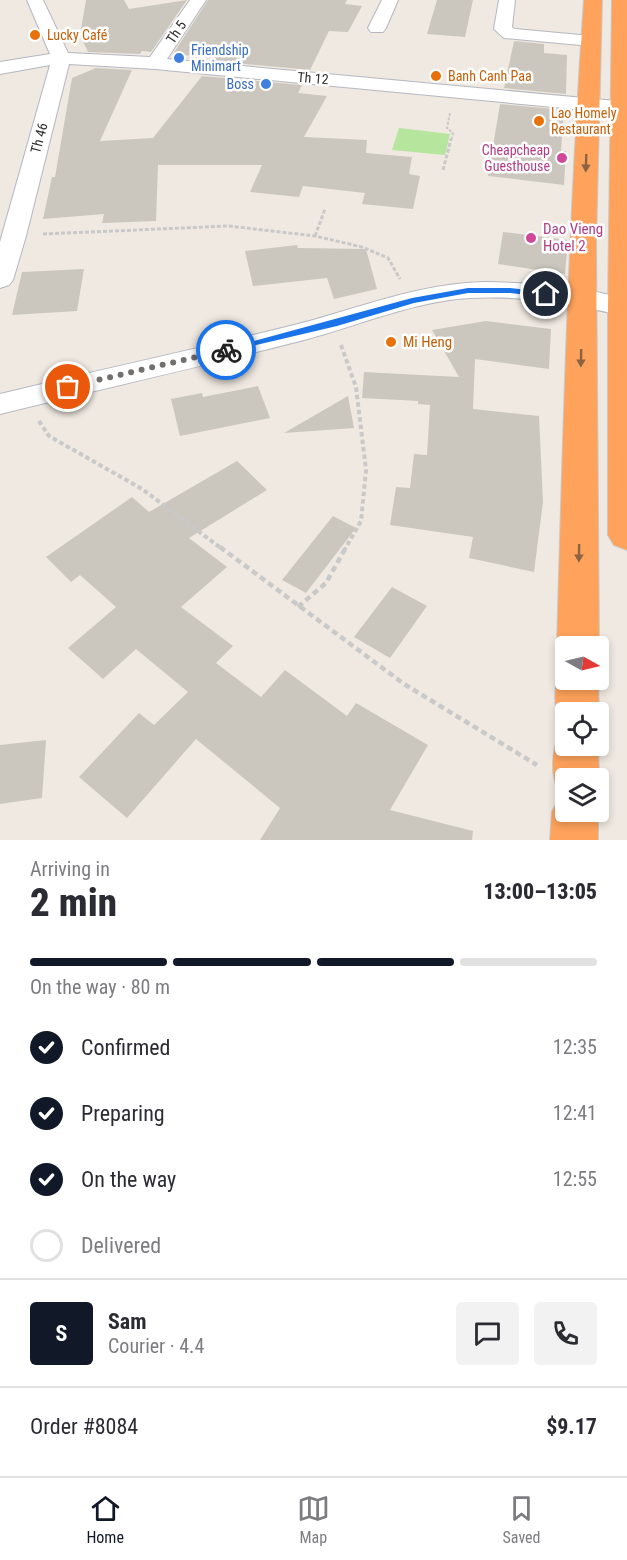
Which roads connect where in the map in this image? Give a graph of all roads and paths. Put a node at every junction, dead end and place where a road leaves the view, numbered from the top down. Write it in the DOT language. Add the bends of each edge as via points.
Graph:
graph roads {
  1 [pos="35,0"];
  2 [pos="198,0"];
  3 [pos="390,0"];
  4 [pos="507,0"];
  5 [pos="593,0"];
  6 [pos="621,0"];
  7 [pos="377,28"];
  8 [pos="591,41"];
  9 [pos="61,58"];
  10 [pos="155,63"];
  11 [pos="0,68"];
  12 [pos="456,92"];
  13 [pos="588,104"];
  14 [pos="625,108"];
  15 [pos="444,170"];
  16 [pos="325,209"];
  17 [pos="10,210"];
  18 [pos="14,236"];
  19 [pos="315,236"];
  20 [pos="0,280"];
  21 [pos="582,298"];
  22 [pos="412,300"];
  23 [pos="624,308"];
  24 [pos="334,324"];
  25 [pos="12,401"];
  26 [pos="627,535"];
  27 [pos="298,607"];
  28 [pos="578,636"];
  29 [pos="555,771"];
  30 [pos="575,822"];
  31 [pos="574,840"];
  1 -- 9 [label="street"];
  2 -- 10 [label="street, Th 5"];
  3 -- 7 [label="street"];
  4 -- 8 [label="street" via="503,29 510,34"];
  5 -- 8 [label="highway"];
  6 -- 14 [label="highway"];
  8 -- 13 [label="highway"];
  9 -- 10 [label="street, Th 12"];
  9 -- 11 [label="street, Th 12"];
  9 -- 17 [label="street, Th 46"];
  10 -- 12 [label="street, Th 12"];
  12 -- 13 [label="street, Th 12"];
  12 -- 15 [label="path" via="447,128 453,133"];
  13 -- 14 [label="street, Th 12"];
  13 -- 21 [label="highway, one-way"];
  14 -- 23 [label="highway"];
  16 -- 19 [label="path"];
  17 -- 18 [label="street, Th 46"];
  18 -- 19 [label="path" via="229,226"];
  18 -- 20 [label="street, Th 46"];
  19 -- 22 [label="path" via="362,247 388,258"];
  21 -- 22 [label="street" via="468,290"];
  21 -- 23 [label="street"];
  21 -- 28 [label="highway, one-way"];
  22 -- 24 [label="street"];
  23 -- 26 [label="highway"];
  24 -- 25 [label="street"];
  24 -- 27 [label="path" via="356,387 366,470 361,521 326,583"];
  25 -- 27 [label="path" via="49,436 142,489"];
  27 -- 29 [label="path" via="404,684 542,767"];
  30 -- 31 [label="highway"];
}
